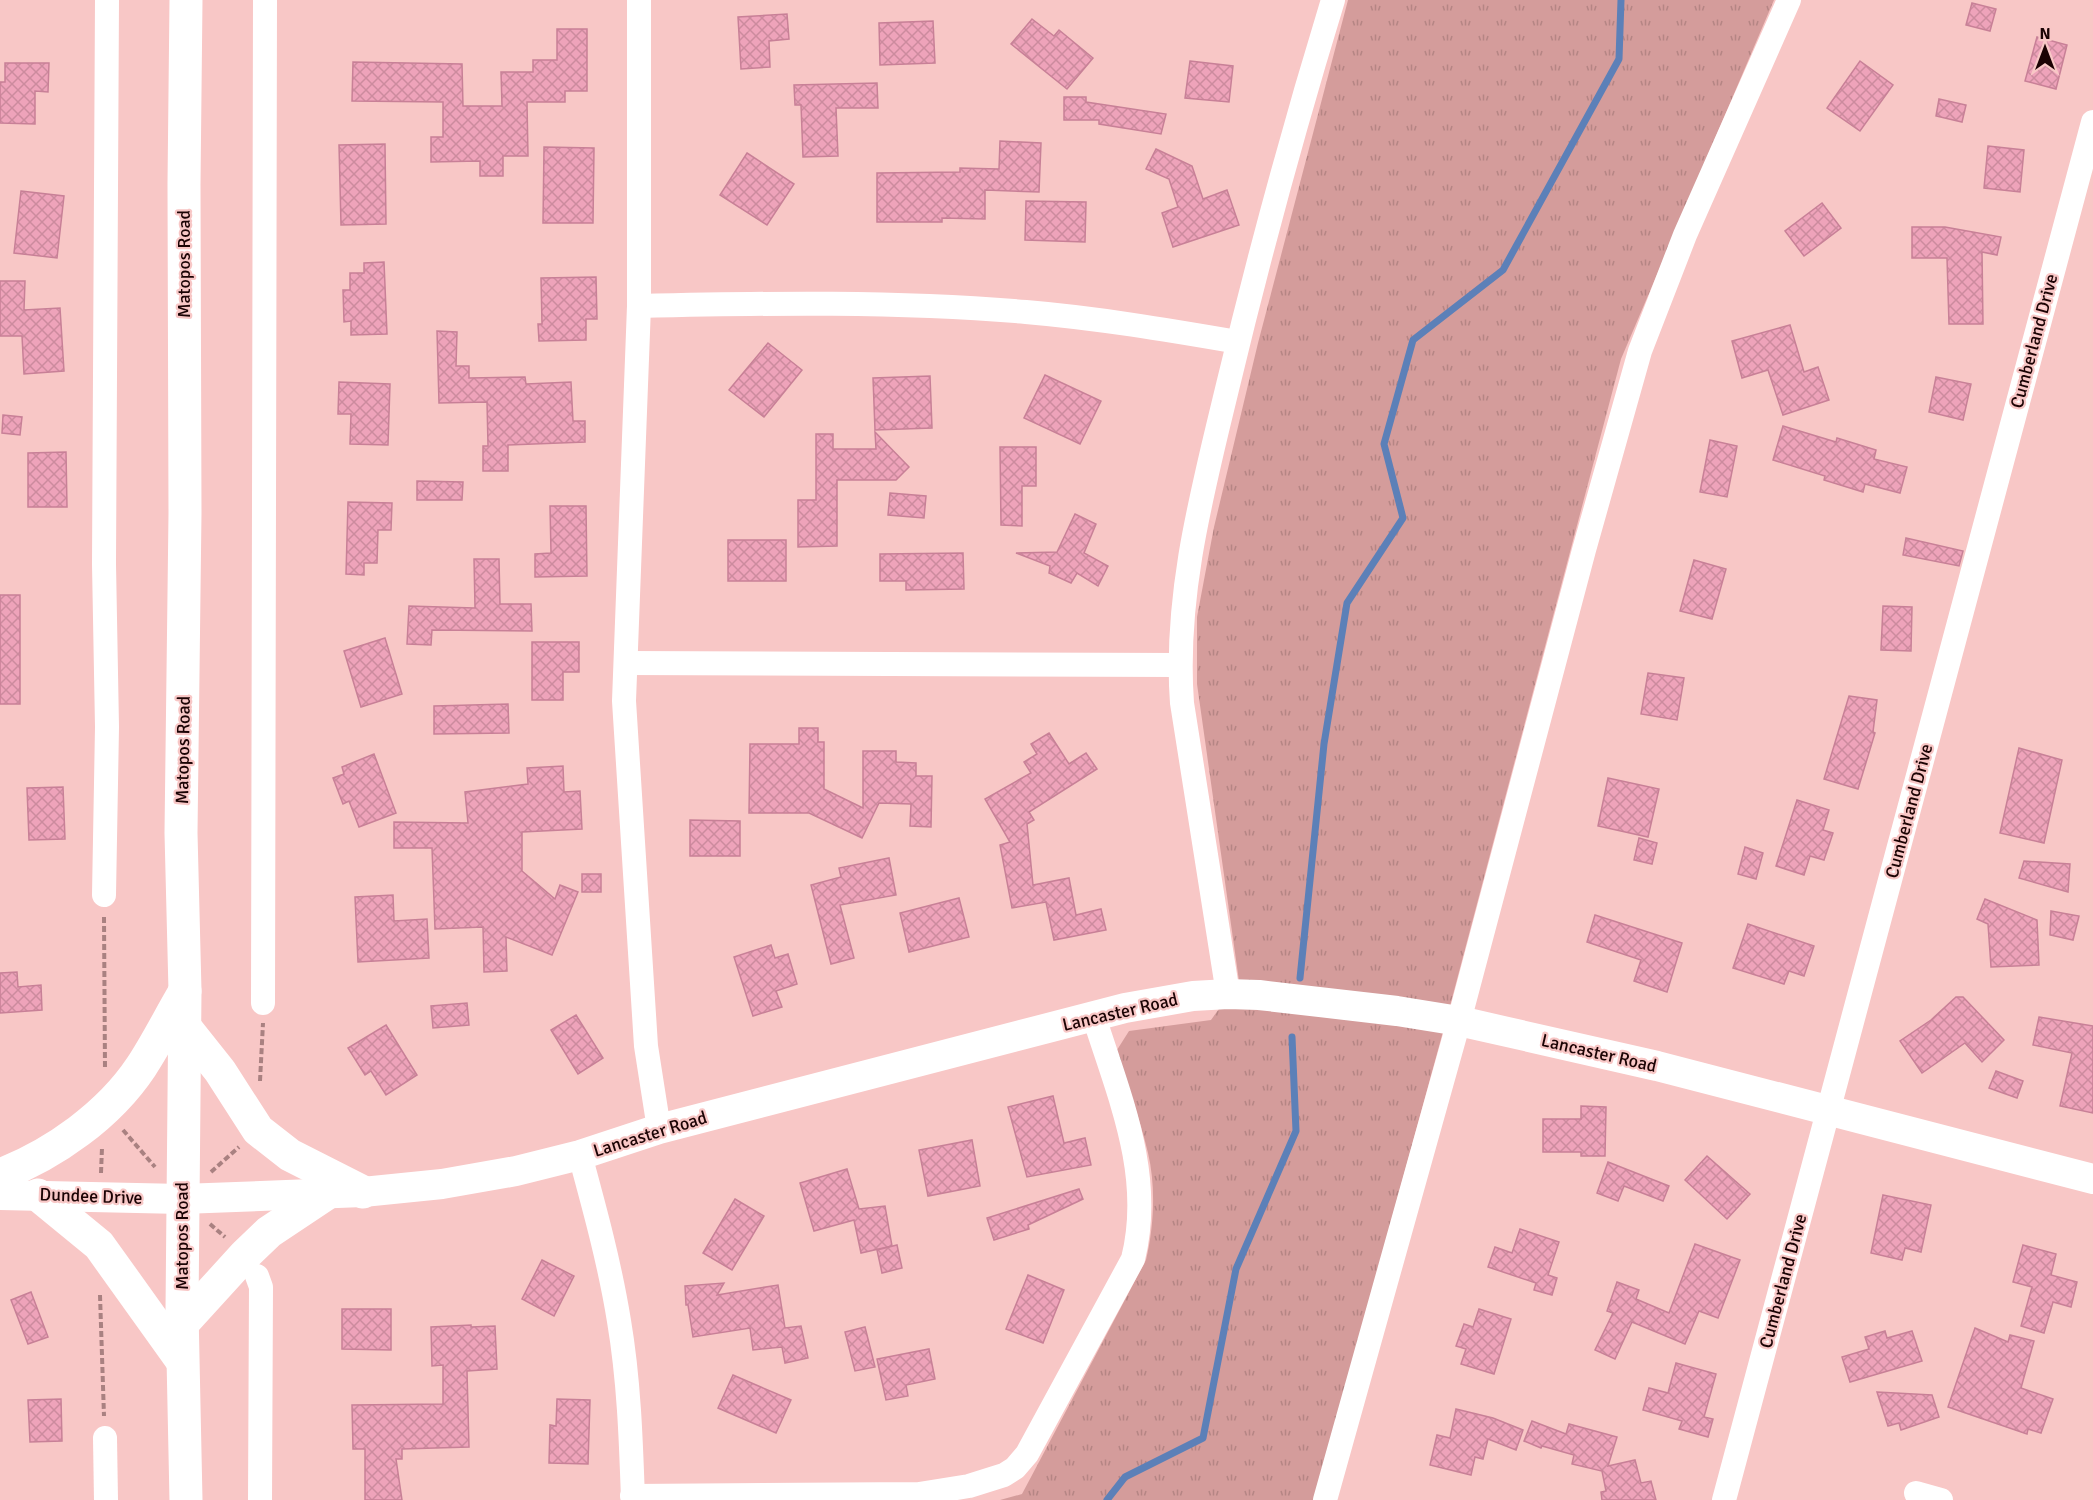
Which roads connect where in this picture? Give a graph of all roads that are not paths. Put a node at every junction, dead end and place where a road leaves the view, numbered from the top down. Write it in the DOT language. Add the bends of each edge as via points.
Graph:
graph roads {
  1 [pos="107,0"];
  2 [pos="186,0"];
  3 [pos="265,0"];
  4 [pos="639,0"];
  5 [pos="1789,0"];
  6 [pos="1324,2"];
  7 [pos="2093,122"];
  8 [pos="639,306"];
  9 [pos="1238,342"];
  10 [pos="626,663"];
  11 [pos="1179,665"];
  12 [pos="104,895"];
  13 [pos="185,991"];
  14 [pos="1228,994"];
  15 [pos="263,1003"];
  16 [pos="1094,1017"];
  17 [pos="1459,1021"];
  18 [pos="185,1027"];
  19 [pos="1830,1110"];
  20 [pos="659,1129"];
  21 [pos="580,1155"];
  22 [pos="0,1175"];
  23 [pos="2093,1179"];
  24 [pos="363,1192"];
  25 [pos="0,1194"];
  26 [pos="326,1194"];
  27 [pos="38,1195"];
  28 [pos="182,1199"];
  29 [pos="257,1276"];
  30 [pos="182,1324"];
  31 [pos="183,1361"];
  32 [pos="105,1438"];
  33 [pos="1916,1493"];
  34 [pos="632,1498"];
  35 [pos="106,1500"];
  36 [pos="186,1500"];
  37 [pos="260,1500"];
  38 [pos="1325,1500"];
  39 [pos="1724,1500"];
  40 [pos="1941,1500"];
  1 -- 12 [label="street"];
  2 -- 13 [label="main road, Matopos Road" via="181,833"];
  3 -- 15 [label="street"];
  4 -- 8 [label="street"];
  5 -- 17 [label="street" via="1685,235 1640,351"];
  6 -- 9 [label="street" via="1293,137"];
  7 -- 19 [label="street, Cumberland Drive"];
  8 -- 9 [label="street" via="796,302 1025,312 1105,320"];
  8 -- 10 [label="street"];
  9 -- 11 [label="street" via="1190,552"];
  10 -- 11 [label="street"];
  10 -- 20 [label="street" via="625,711 646,1046"];
  11 -- 14 [label="street"];
  13 -- 18 [label="main road, Matopos Road"];
  13 -- 22 [label="main road" via="142,1066 105,1109 62,1143"];
  14 -- 16 [label="street, Lancaster Road" via="1158,1001"];
  14 -- 17 [label="street, Lancaster Road" via="1337,1003"];
  16 -- 20 [label="street, Lancaster Road"];
  16 -- 34 [label="street" via="1136,1156 1140,1219 1137,1240 1133,1259 1027,1454 1015,1467 1004,1475 969,1486 919,1494"];
  17 -- 19 [label="street, Lancaster Road"];
  17 -- 38 [label="street"];
  18 -- 24 [label="main road" via="220,1071 258,1130 290,1155"];
  18 -- 28 [label="main road, Matopos Road"];
  19 -- 23 [label="street, Lancaster Road"];
  19 -- 39 [label="street, Cumberland Drive"];
  20 -- 21 [label="street, Lancaster Road"];
  21 -- 24 [label="street, Lancaster Road" via="495,1175"];
  21 -- 34 [label="street" via="620,1321"];
  24 -- 26 [label="street, Lancaster Road"];
  25 -- 27 [label="street, Dundee Drive"];
  26 -- 28 [label="street, Lancaster Road"];
  26 -- 30 [label="main road" via="269,1232"];
  27 -- 28 [label="street, Dundee Drive"];
  27 -- 31 [label="main road" via="99,1245"];
  28 -- 30 [label="main road, Matopos Road"];
  29 -- 37 [label="street" via="261,1287"];
  30 -- 31 [label="main road, Matopos Road"];
  31 -- 36 [label="main road, Matopos Road"];
  32 -- 35 [label="street"];
  33 -- 40 [label="street"];
}
